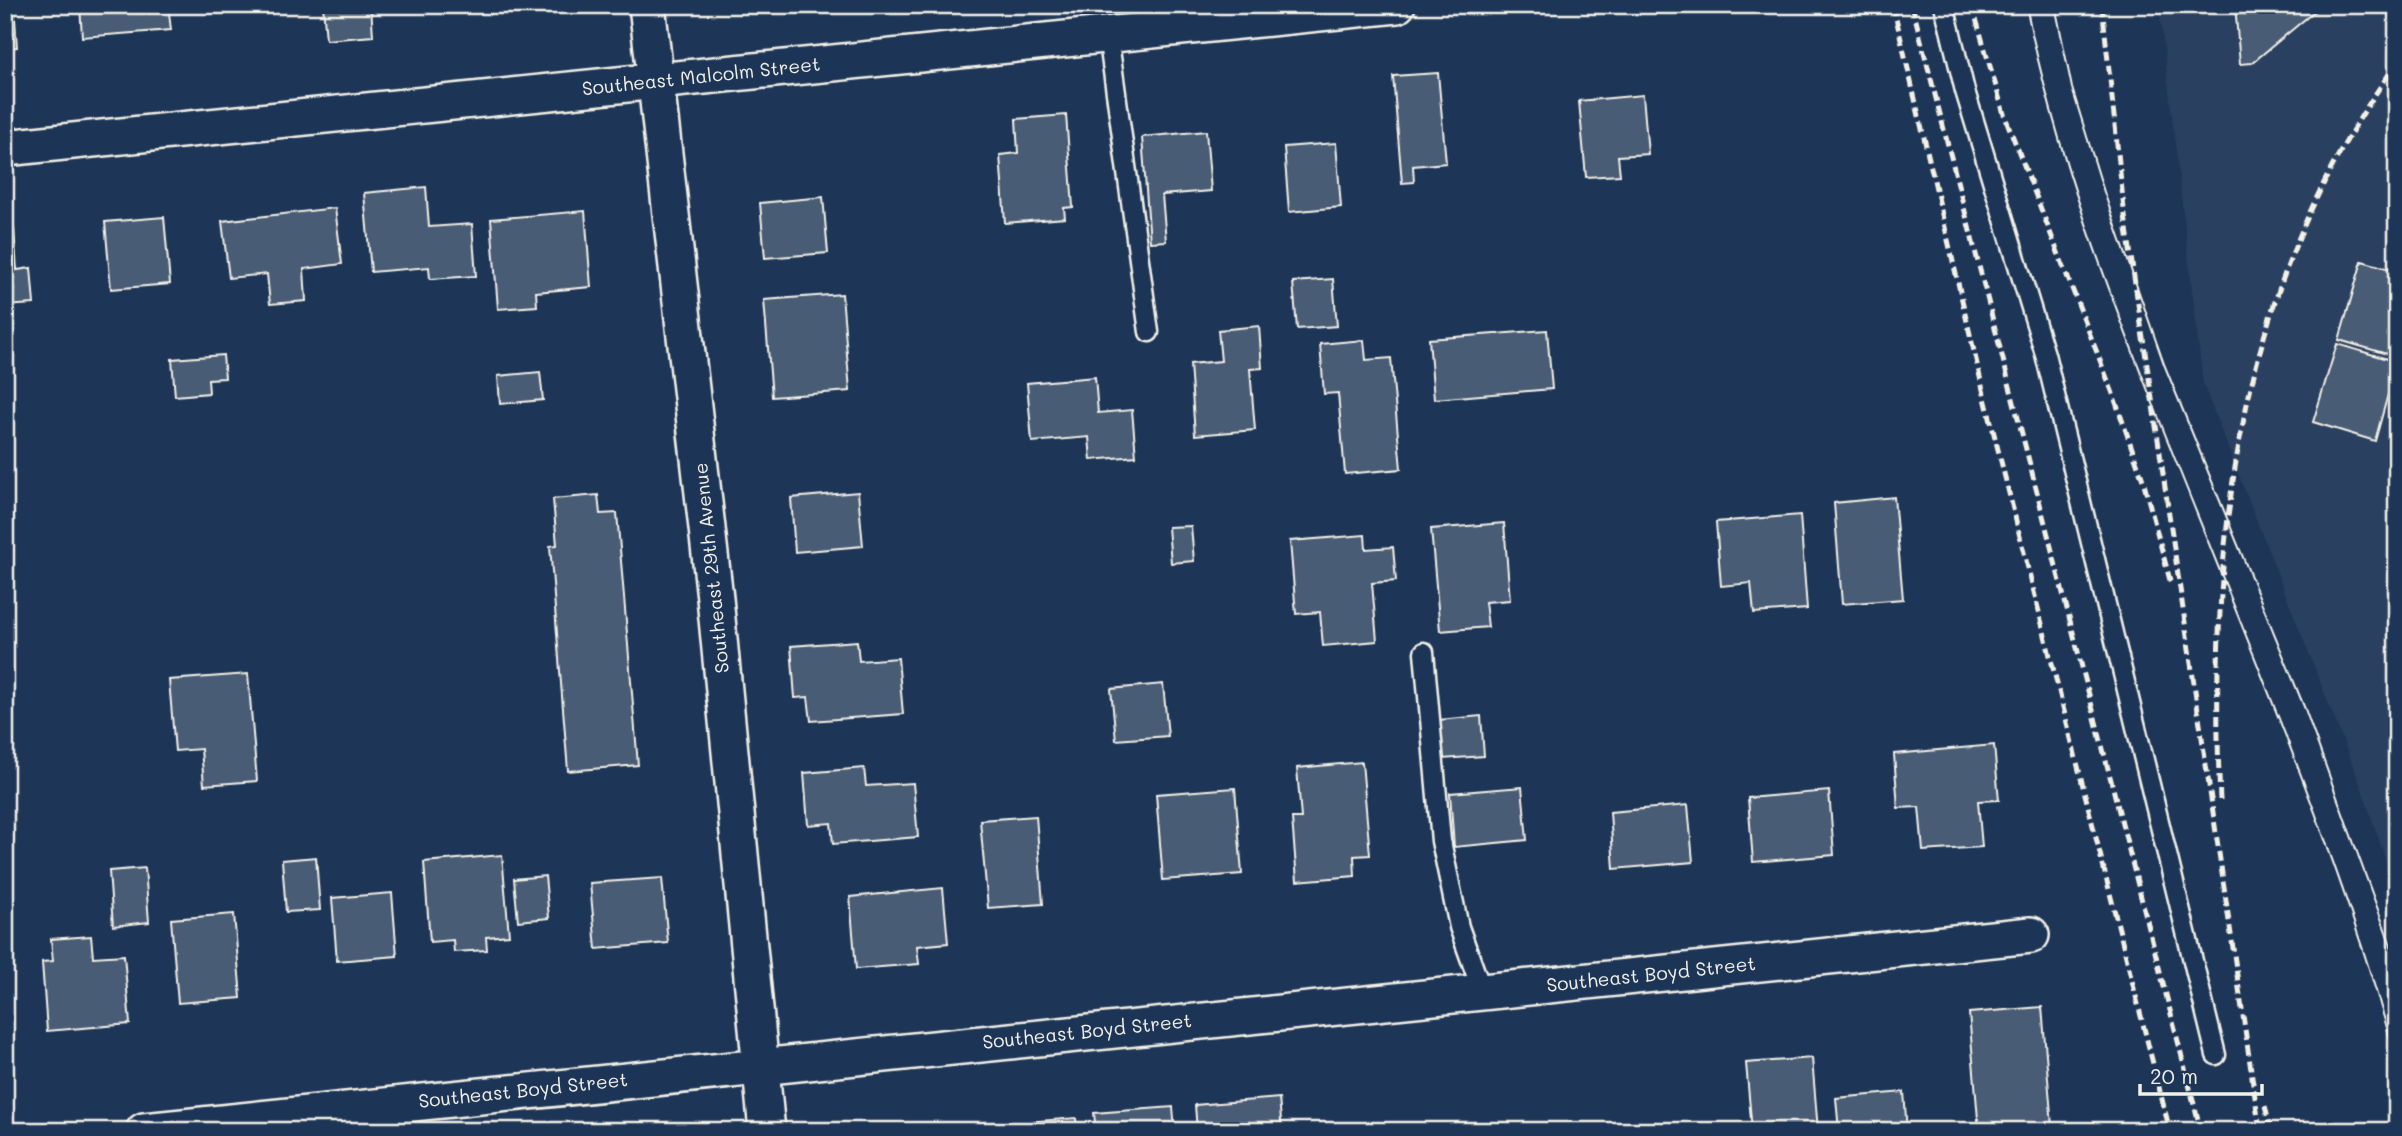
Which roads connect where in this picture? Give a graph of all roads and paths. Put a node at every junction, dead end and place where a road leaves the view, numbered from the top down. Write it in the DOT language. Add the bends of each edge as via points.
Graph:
graph roads {
  1 [pos="647,5"];
  2 [pos="1396,5"];
  3 [pos="1944,5"];
  4 [pos="1108,35"];
  5 [pos="656,81"];
  6 [pos="5,148"];
  7 [pos="1149,332"];
  8 [pos="1424,652"];
  9 [pos="2031,935"];
  10 [pos="1482,991"];
  11 [pos="2216,1055"];
  12 [pos="760,1065"];
  13 [pos="144,1131"];
  14 [pos="767,1131"];
  1 -- 5 [label="street, Southeast 29th Avenue"];
  2 -- 4 [label="street, Southeast Malcolm Street"];
  3 -- 11 [label="lane" via="1965,91 2045,354"];
  4 -- 5 [label="street, Southeast Malcolm Street"];
  4 -- 7 [label="lane"];
  5 -- 6 [label="street, Southeast Malcolm Street"];
  5 -- 12 [label="street, Southeast 29th Avenue" via="713,584"];
  8 -- 10 [label="lane" via="1441,841 1459,927"];
  9 -- 10 [label="street, Southeast Boyd Street"];
  10 -- 12 [label="street, Southeast Boyd Street"];
  12 -- 13 [label="street, Southeast Boyd Street"];
  12 -- 14 [label="street, Southeast 29th Avenue"];
}
